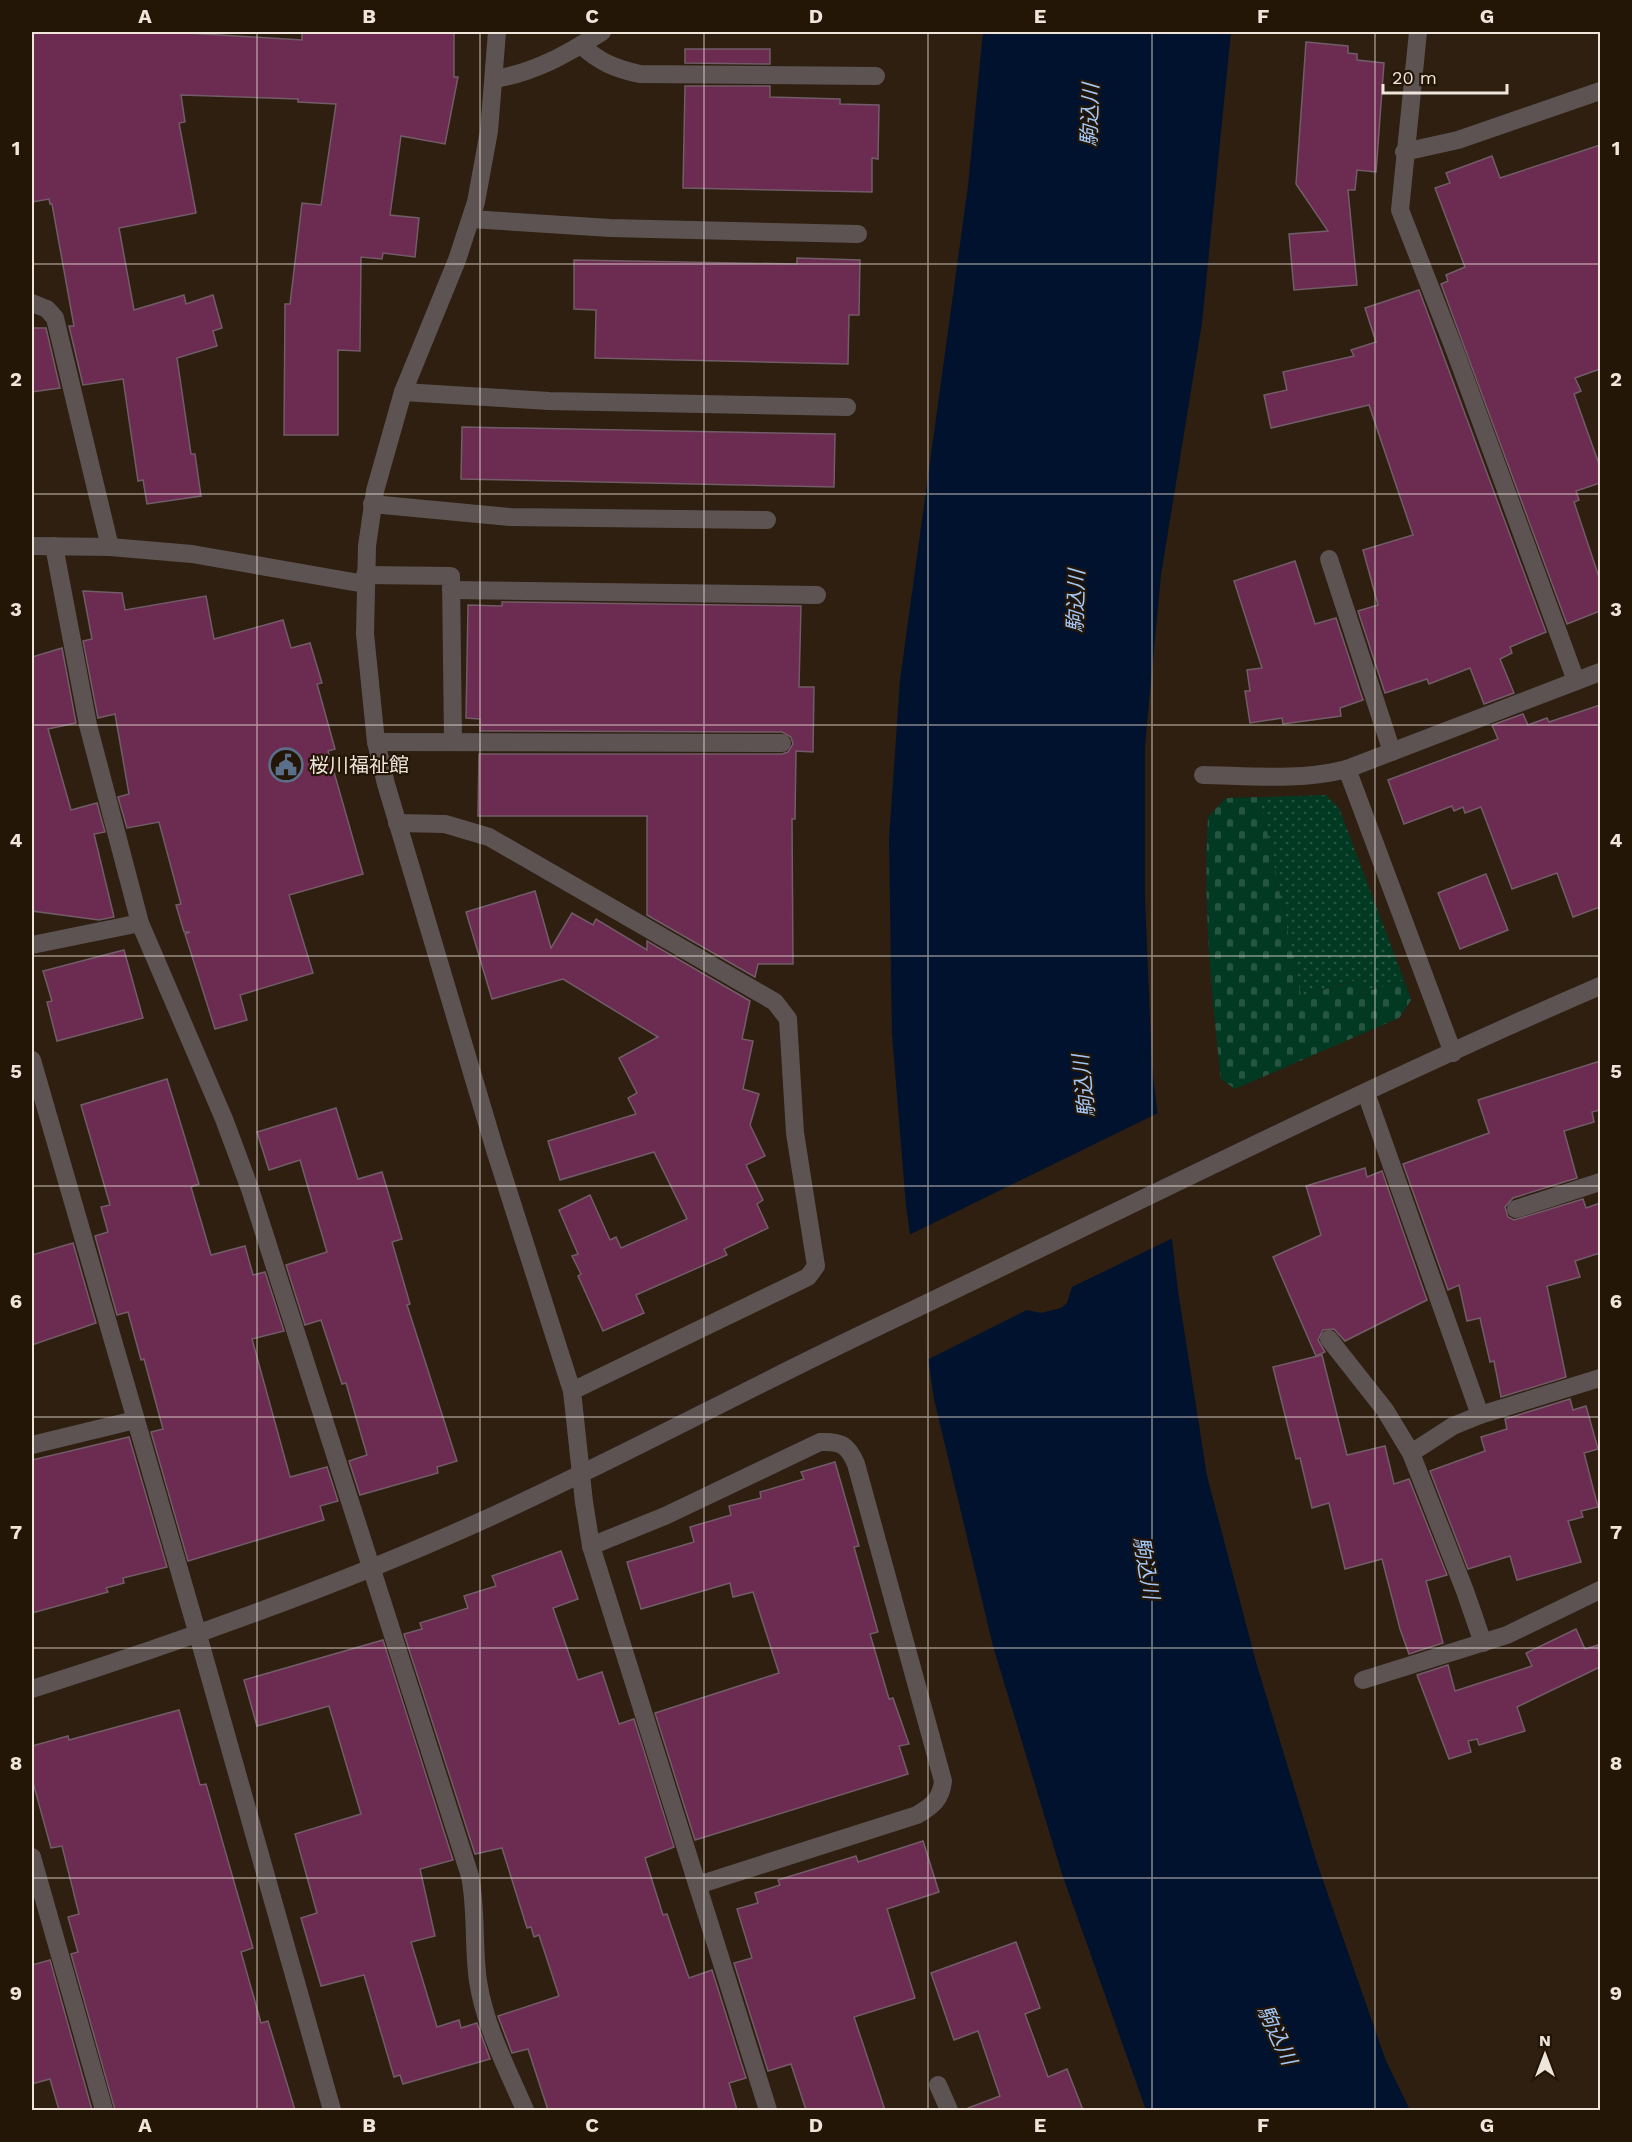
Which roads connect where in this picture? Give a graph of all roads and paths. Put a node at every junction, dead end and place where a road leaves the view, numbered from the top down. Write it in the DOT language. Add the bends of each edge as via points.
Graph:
graph roads {
  1 [pos="497,32"];
  2 [pos="602,32"];
  3 [pos="1418,32"];
  4 [pos="581,45"];
  5 [pos="876,76"];
  6 [pos="495,79"];
  7 [pos="1600,91"];
  8 [pos="1404,152"];
  9 [pos="471,219"];
  10 [pos="858,234"];
  11 [pos="32,303"];
  12 [pos="403,392"];
  13 [pos="848,407"];
  14 [pos="372,504"];
  15 [pos="767,520"];
  16 [pos="32,546"];
  17 [pos="54,546"];
  18 [pos="110,547"];
  19 [pos="1329,559"];
  20 [pos="365,579"];
  21 [pos="451,590"];
  22 [pos="817,595"];
  23 [pos="1600,672"];
  24 [pos="1576,681"];
  25 [pos="453,741"];
  26 [pos="376,742"];
  27 [pos="782,743"];
  28 [pos="1392,752"];
  29 [pos="1347,769"];
  30 [pos="1203,775"];
  31 [pos="397,823"];
  32 [pos="140,923"];
  33 [pos="32,945"];
  34 [pos="1600,986"];
  35 [pos="1453,1053"];
  36 [pos="32,1060"];
  37 [pos="1366,1094"];
  38 [pos="1600,1182"];
  39 [pos="1516,1209"];
  40 [pos="1329,1339"];
  41 [pos="1600,1378"];
  42 [pos="572,1391"];
  43 [pos="1480,1415"];
  44 [pos="135,1420"];
  45 [pos="32,1445"];
  46 [pos="1411,1453"];
  47 [pos="580,1475"];
  48 [pos="591,1546"];
  49 [pos="373,1567"];
  50 [pos="1600,1590"];
  51 [pos="198,1635"];
  52 [pos="1483,1643"];
  53 [pos="1363,1680"];
  54 [pos="32,1689"];
  55 [pos="32,1857"];
  56 [pos="698,1885"];
  57 [pos="938,2085"];
  58 [pos="104,2110"];
  59 [pos="332,2110"];
  60 [pos="523,2110"];
  61 [pos="768,2110"];
  62 [pos="949,2110"];
  1 -- 6 [label="street"];
  2 -- 4 [label="street"];
  3 -- 8 [label="street"];
  4 -- 5 [label="street" via="619,70 640,74"];
  4 -- 6 [label="street" via="539,68"];
  6 -- 9 [label="street"];
  7 -- 8 [label="street" via="1458,140"];
  8 -- 24 [label="street" via="1400,210 1405,227 1455,351"];
  9 -- 10 [label="street" via="610,228"];
  9 -- 12 [label="street"];
  11 -- 18 [label="street" via="47,309 55,318"];
  12 -- 13 [label="street" via="549,401"];
  12 -- 14 [label="street"];
  14 -- 15 [label="street" via="510,517"];
  14 -- 20 [label="street"];
  16 -- 17 [label="street"];
  17 -- 18 [label="street"];
  17 -- 32 [label="street" via="88,725"];
  18 -- 20 [label="street" via="192,554"];
  19 -- 28 [label="street"];
  20 -- 21 [label="street" via="451,576"];
  20 -- 26 [label="street" via="364,634"];
  21 -- 22 [label="street"];
  21 -- 25 [label="street"];
  23 -- 24 [label="street"];
  24 -- 28 [label="street"];
  25 -- 26 [label="street"];
  25 -- 27 [label="street"];
  26 -- 31 [label="street"];
  28 -- 29 [label="street"];
  29 -- 30 [label="street" via="1326,775 1288,777"];
  29 -- 35 [label="street"];
  31 -- 42 [label="street"];
  31 -- 42 [label="street" via="445,824 489,837 775,1002 788,1019 795,1133 816,1266 808,1277"];
  32 -- 33 [label="street"];
  32 -- 49 [label="street" via="250,1189"];
  34 -- 35 [label="street"];
  35 -- 37 [label="street"];
  36 -- 44 [label="street"];
  37 -- 43 [label="street"];
  37 -- 47 [label="street" via="888,1322"];
  38 -- 39 [label="street"];
  40 -- 46 [label="street" via="1385,1410"];
  41 -- 43 [label="street"];
  42 -- 47 [label="street"];
  43 -- 46 [label="street" via="1453,1426"];
  44 -- 45 [label="street"];
  44 -- 51 [label="street"];
  46 -- 52 [label="street"];
  47 -- 48 [label="street"];
  47 -- 49 [label="street"];
  48 -- 56 [label="street"];
  48 -- 56 [label="street" via="665,1516 820,1442 837,1441 849,1448 856,1464 943,1781 941,1795 917,1815"];
  49 -- 51 [label="street"];
  49 -- 60 [label="street" via="470,1876 482,2005"];
  50 -- 52 [label="street"];
  51 -- 54 [label="street"];
  51 -- 59 [label="street"];
  52 -- 53 [label="street"];
  55 -- 58 [label="street"];
  56 -- 61 [label="street"];
  57 -- 62 [label="street"];
}
